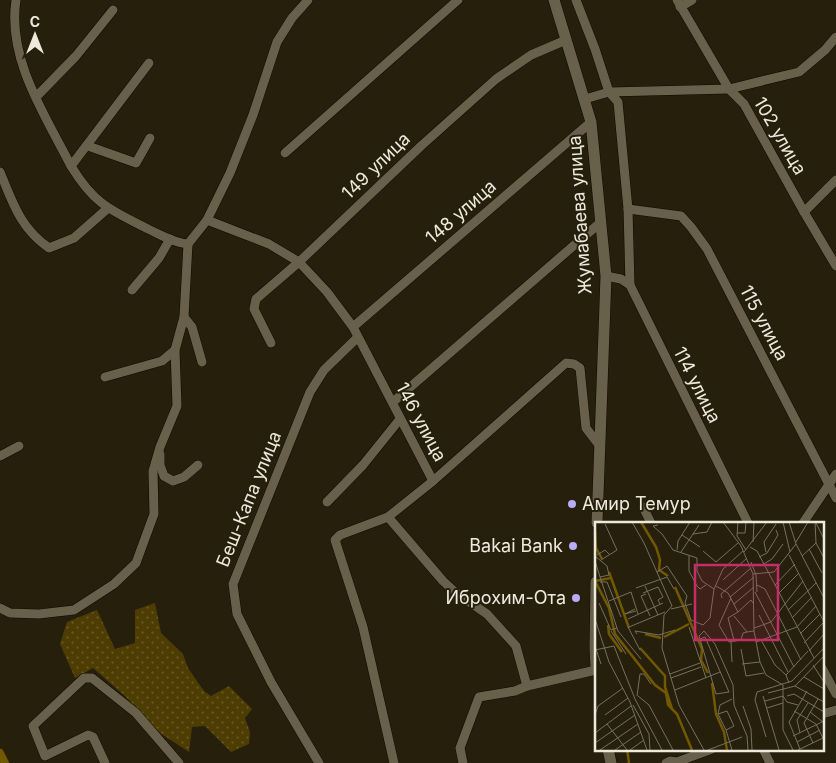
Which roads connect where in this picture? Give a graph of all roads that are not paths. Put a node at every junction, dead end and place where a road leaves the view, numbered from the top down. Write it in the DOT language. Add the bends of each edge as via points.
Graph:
graph roads {
  1 [pos="16,0"];
  2 [pos="308,0"];
  3 [pos="458,0"];
  4 [pos="554,0"];
  5 [pos="576,0"];
  6 [pos="692,0"];
  7 [pos="678,3"];
  8 [pos="113,10"];
  9 [pos="836,37"];
  10 [pos="566,40"];
  11 [pos="149,63"];
  12 [pos="729,89"];
  13 [pos="609,92"];
  14 [pos="36,97"];
  15 [pos="585,99"];
  16 [pos="591,122"];
  17 [pos="150,138"];
  18 [pos="88,146"];
  19 [pos="285,153"];
  20 [pos="71,166"];
  21 [pos="0,172"];
  22 [pos="836,180"];
  23 [pos="107,209"];
  24 [pos="628,209"];
  25 [pos="804,212"];
  26 [pos="207,220"];
  27 [pos="601,222"];
  28 [pos="170,239"];
  29 [pos="188,244"];
  30 [pos="299,262"];
  31 [pos="836,266"];
  32 [pos="606,276"];
  33 [pos="630,286"];
  34 [pos="132,290"];
  35 [pos="184,317"];
  36 [pos="353,327"];
  37 [pos="357,338"];
  38 [pos="271,343"];
  39 [pos="174,350"];
  40 [pos="202,362"];
  41 [pos="105,377"];
  42 [pos="393,402"];
  43 [pos="400,419"];
  44 [pos="599,445"];
  45 [pos="19,446"];
  46 [pos="160,446"];
  47 [pos="0,456"];
  48 [pos="198,465"];
  49 [pos="836,474"];
  50 [pos="433,480"];
  51 [pos="829,484"];
  52 [pos="836,498"];
  53 [pos="326,502"];
  54 [pos="643,507"];
  55 [pos="388,517"];
  56 [pos="597,522"];
  57 [pos="650,522"];
  58 [pos="748,522"];
  59 [pos="804,522"];
  60 [pos="0,608"];
  61 [pos="595,668"];
  62 [pos="824,672"];
  63 [pos="527,686"];
  64 [pos="836,694"];
  65 [pos="608,750"];
  66 [pos="709,750"];
  67 [pos="764,750"];
  68 [pos="47,759"];
  69 [pos="669,762"];
  70 [pos="105,763"];
  71 [pos="179,763"];
  72 [pos="318,763"];
  73 [pos="394,763"];
  74 [pos="463,763"];
  75 [pos="611,763"];
  76 [pos="770,763"];
  1 -- 14 [label="street" via="13,15 21,65"];
  2 -- 26 [label="street" via="277,42 250,123"];
  3 -- 19 [label="street"];
  4 -- 10 [label="street, Жумабаева улица"];
  5 -- 13 [label="street"];
  6 -- 7 [label="street"];
  7 -- 12 [label="street, 102 улица"];
  8 -- 14 [label="street" via="76,56"];
  9 -- 12 [label="street" via="799,72"];
  10 -- 15 [label="street, Жумабаева улица"];
  10 -- 30 [label="street, 149 улица" via="530,55 496,79"];
  11 -- 18 [label="street"];
  12 -- 13 [label="street"];
  12 -- 25 [label="street, 102 улица" via="744,104"];
  13 -- 15 [label="street"];
  13 -- 24 [label="street" via="618,102"];
  14 -- 20 [label="street"];
  15 -- 16 [label="street, Жумабаева улица"];
  16 -- 27 [label="street, Жумабаева улица"];
  16 -- 36 [label="street, 148 улица"];
  17 -- 18 [label="street" via="136,163"];
  18 -- 20 [label="street"];
  20 -- 23 [label="street" via="80,182"];
  21 -- 23 [label="street" via="18,217 36,239 49,248 74,238"];
  22 -- 25 [label="street"];
  23 -- 28 [label="street"];
  24 -- 33 [label="street"];
  24 -- 51 [label="street, 115 улица" via="681,216 691,227 707,249"];
  25 -- 31 [label="street, 102 улица"];
  26 -- 29 [label="street"];
  26 -- 30 [label="street, 146 улица" via="269,244"];
  27 -- 32 [label="street, Жумабаева улица"];
  27 -- 42 [label="street"];
  28 -- 29 [label="street"];
  28 -- 34 [label="street" via="159,258"];
  29 -- 35 [label="street"];
  30 -- 36 [label="street, 146 улица"];
  30 -- 38 [label="street, 149 улица" via="256,299 254,309"];
  32 -- 33 [label="street" via="621,279"];
  32 -- 44 [label="street, Жумабаева улица"];
  33 -- 58 [label="street, 114 улица"];
  35 -- 39 [label="street"];
  35 -- 40 [label="street" via="192,327"];
  36 -- 37 [label="street, 146 улица"];
  37 -- 42 [label="street, 146 улица"];
  37 -- 72 [label="street, Беш-Капа улица" via="324,370 310,392 233,584 237,614 271,682"];
  39 -- 41 [label="street" via="162,361"];
  39 -- 46 [label="street" via="177,406"];
  42 -- 43 [label="street, 146 улица"];
  43 -- 50 [label="street, 146 улица"];
  43 -- 53 [label="street" via="363,466"];
  44 -- 50 [label="street, 146 улица" via="586,428 580,368 566,363"];
  44 -- 56 [label="street, Жумабаева улица"];
  45 -- 47 [label="street"];
  46 -- 48 [label="street" via="164,476 172,481"];
  46 -- 60 [label="street" via="153,471 154,514 136,563 114,584 74,610 39,614 10,613"];
  49 -- 51 [label="street"];
  50 -- 55 [label="street"];
  51 -- 52 [label="street, 115 улица"];
  51 -- 59 [label="street"];
  54 -- 57 [label="street"];
  55 -- 63 [label="street" via="443,581 487,614 516,646"];
  55 -- 73 [label="street" via="335,540 363,627"];
  61 -- 63 [label="street"];
  62 -- 64 [label="street"];
  63 -- 74 [label="street" via="479,697 460,748"];
  65 -- 75 [label="street"];
  66 -- 69 [label="street"];
  67 -- 76 [label="street"];
  68 -- 70 [label="street" via="91,735"];
  68 -- 71 [label="street" via="34,726 80,681 92,678 136,713"];
}
